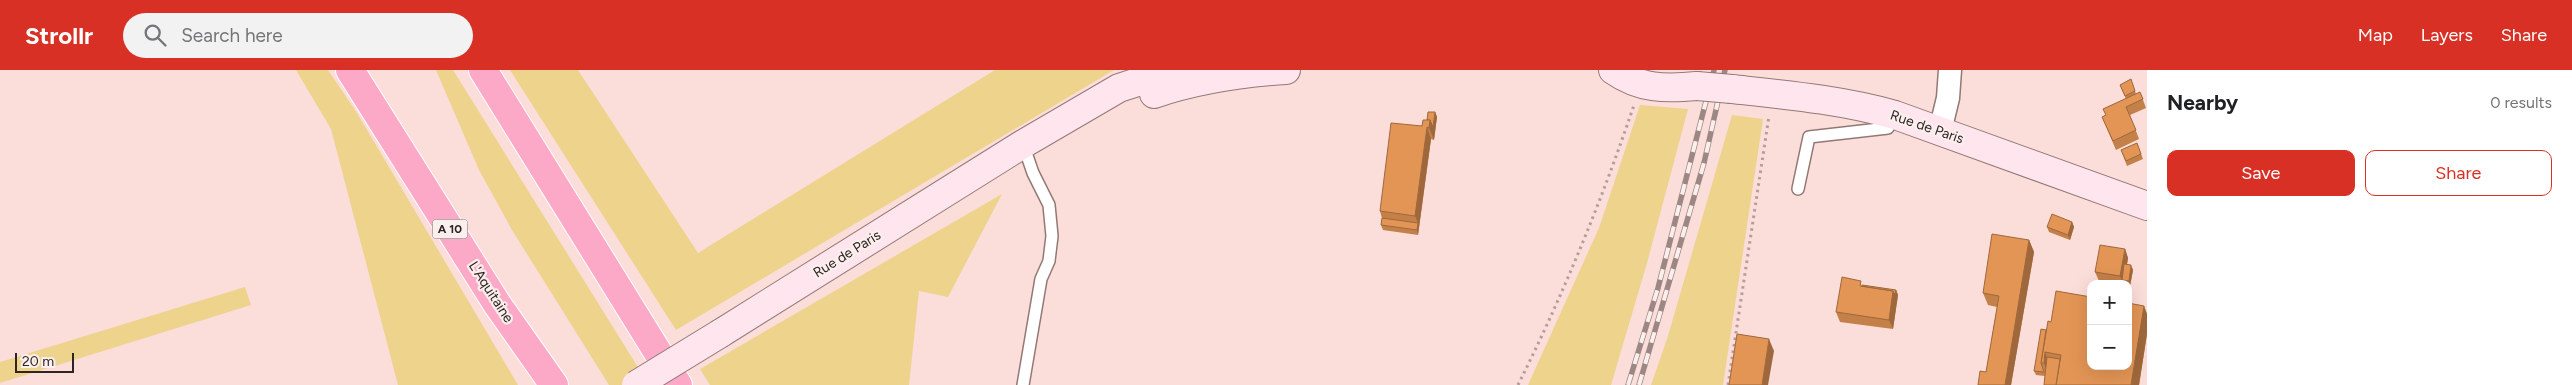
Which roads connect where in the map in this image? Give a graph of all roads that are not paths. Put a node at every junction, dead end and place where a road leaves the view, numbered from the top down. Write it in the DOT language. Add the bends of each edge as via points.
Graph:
graph roads {
  1 [pos="350,70"];
  2 [pos="369,70"];
  3 [pos="483,70"];
  4 [pos="1175,70"];
  5 [pos="1286,70"];
  6 [pos="1613,70"];
  7 [pos="1650,70"];
  8 [pos="1950,70"];
  9 [pos="1697,86"];
  10 [pos="1895,115"];
  11 [pos="1057,124"];
  12 [pos="1940,131"];
  13 [pos="1023,144"];
  14 [pos="1798,189"];
  15 [pos="2147,206"];
  16 [pos="554,385"];
  17 [pos="636,385"];
  18 [pos="678,385"];
  19 [pos="1023,385"];
  1 -- 16 [label="highway, L'Aquitaine / A 10" via="497,304"];
  2 -- 16 [label="highway" via="534,332"];
  3 -- 18 [label="highway"];
  4 -- 11 [label="street, Rue de Paris" via="1119,88"];
  5 -- 11 [label="street, Rue de Paris" via="1243,73 1185,83"];
  6 -- 9 [label="street, Rue de Paris" via="1643,86 1663,90"];
  7 -- 9 [label="street, Rue de Paris"];
  8 -- 12 [label="street" via="1948,98"];
  9 -- 10 [label="street, Rue de Paris, bridge" via="1820,99"];
  10 -- 12 [label="street, Rue de Paris"];
  10 -- 14 [label="lane" via="1888,128 1809,137"];
  11 -- 13 [label="street, Rue de Paris"];
  12 -- 15 [label="street, Rue de Paris"];
  13 -- 17 [label="street, Rue de Paris, bridge"];
  13 -- 19 [label="lane" via="1049,206 1052,236 1049,261 1041,279"];
}
